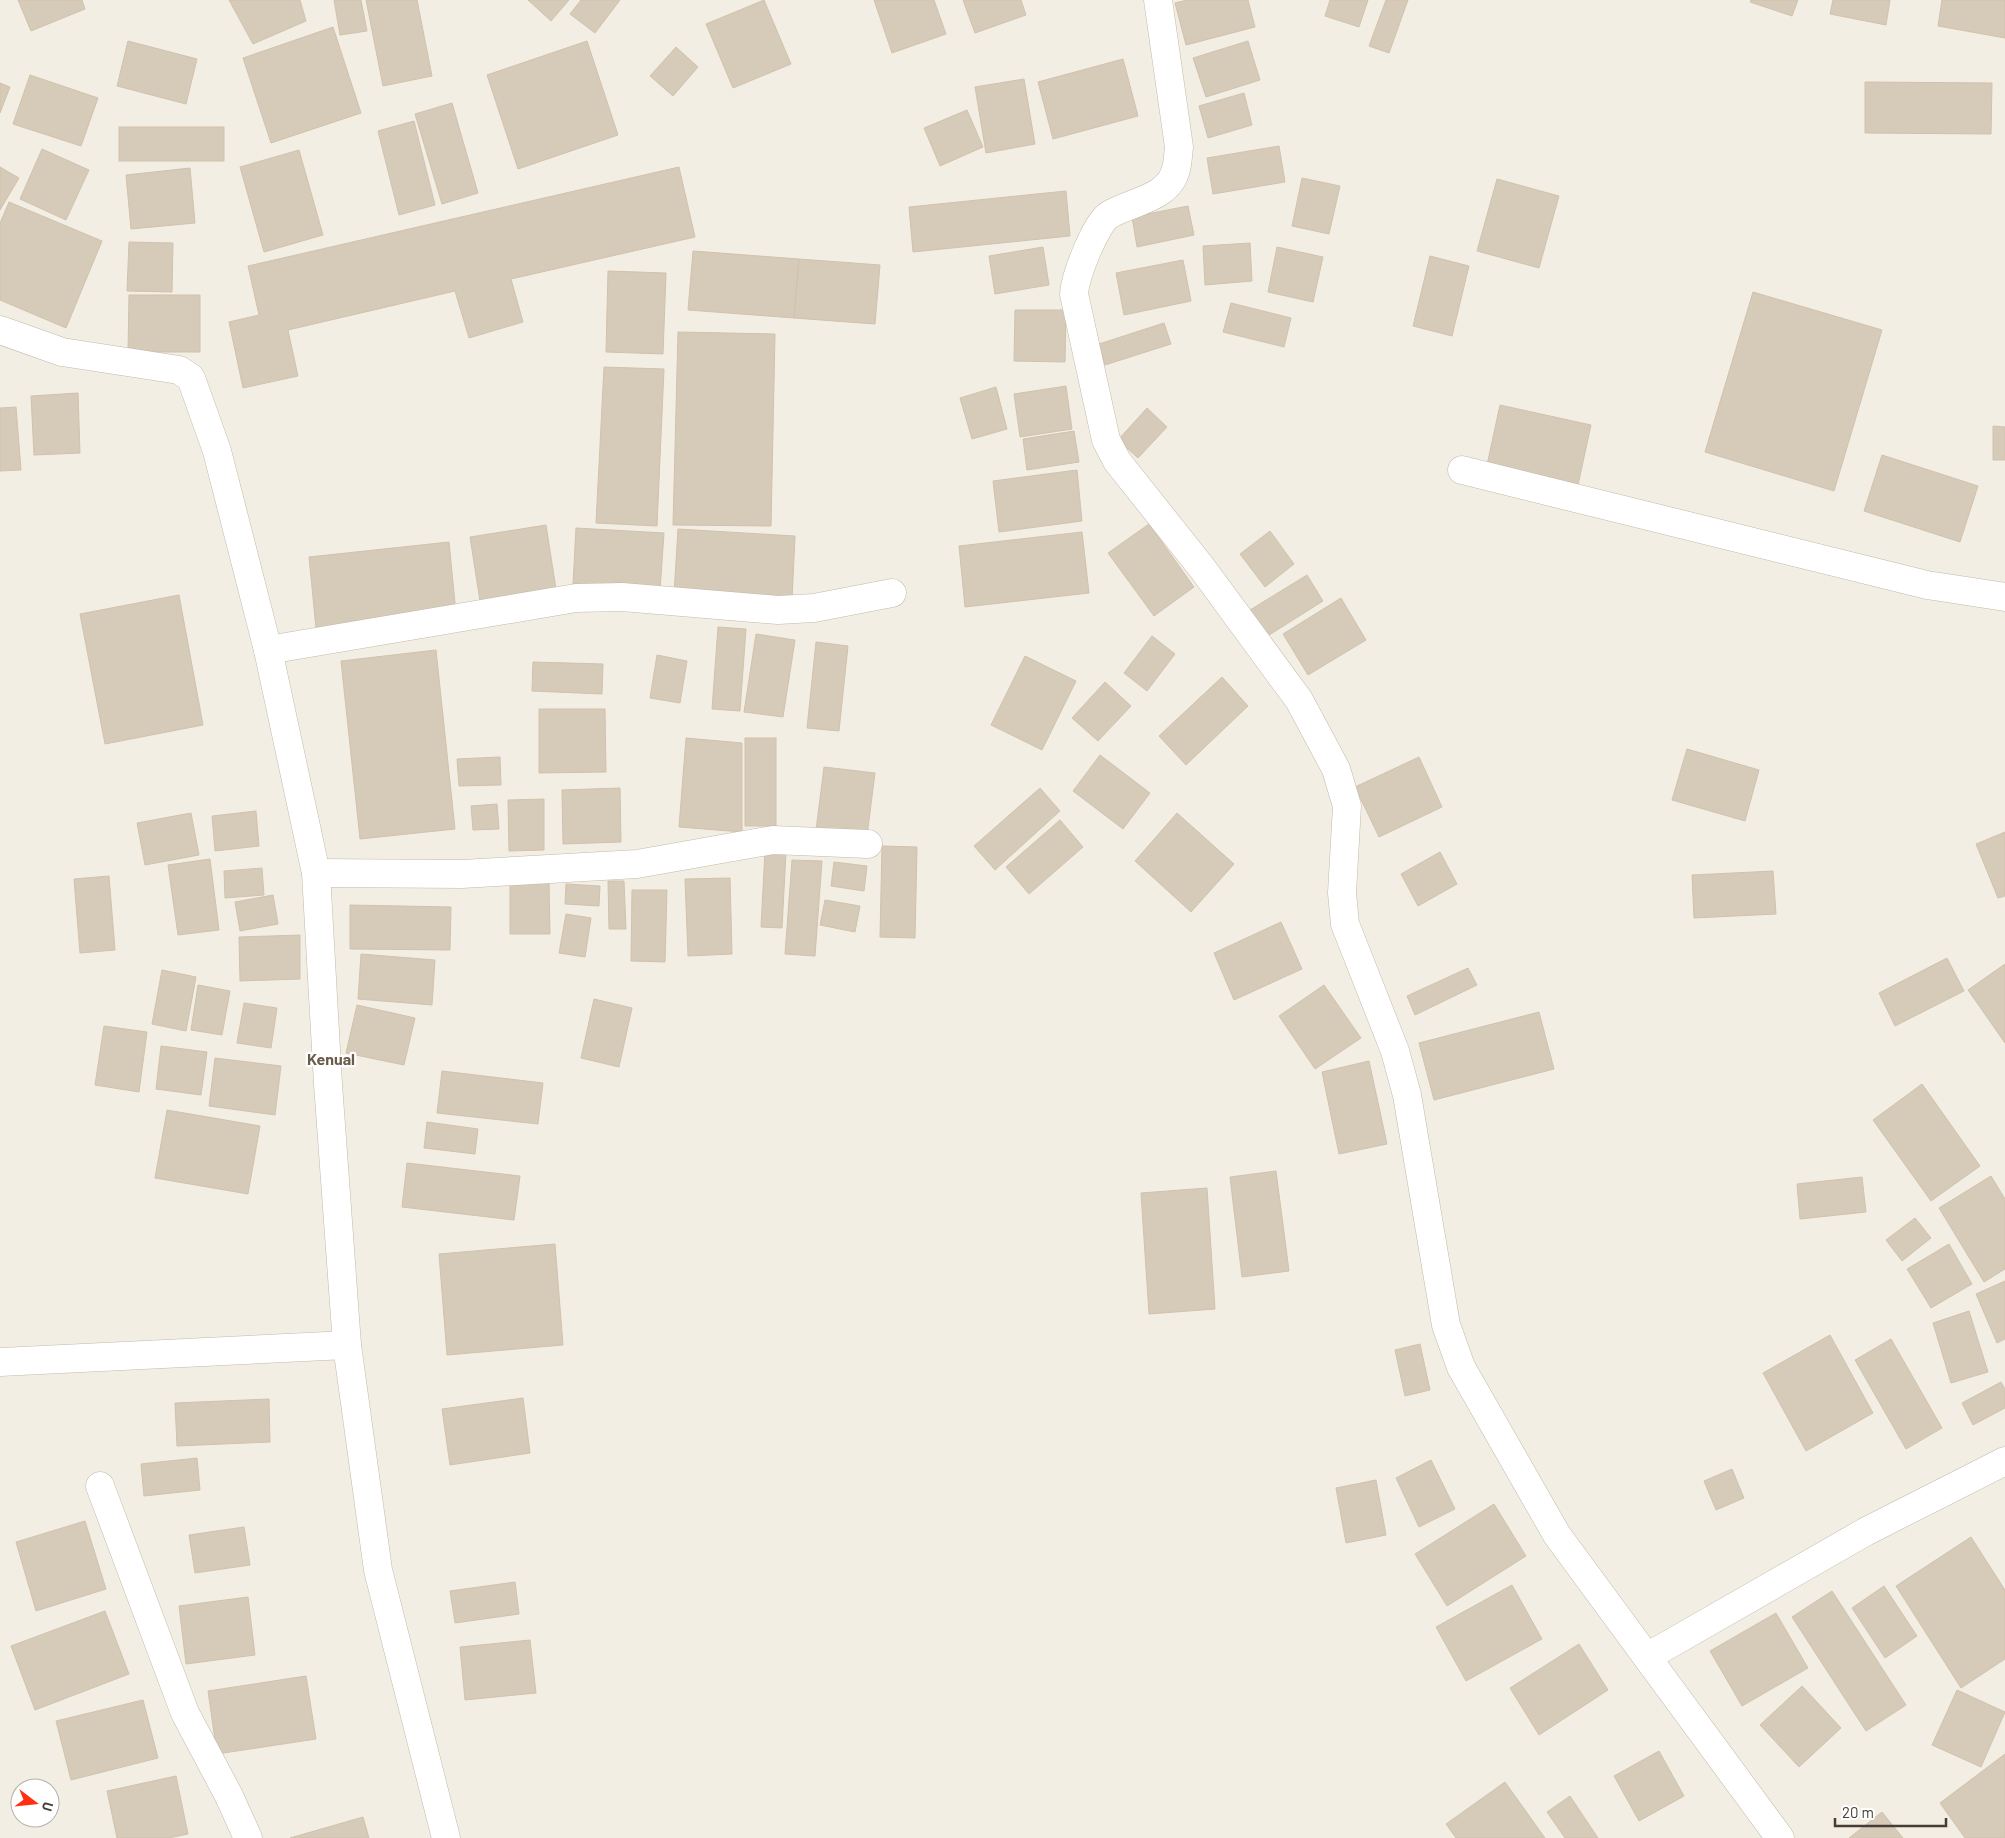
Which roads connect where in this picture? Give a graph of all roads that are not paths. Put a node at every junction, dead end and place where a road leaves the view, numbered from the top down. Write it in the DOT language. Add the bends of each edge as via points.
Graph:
graph roads {
  1 [pos="1158,0"];
  2 [pos="0,330"];
  3 [pos="1462,470"];
  4 [pos="892,593"];
  5 [pos="2005,597"];
  6 [pos="268,650"];
  7 [pos="868,844"];
  8 [pos="316,873"];
  9 [pos="347,1345"];
  10 [pos="0,1362"];
  11 [pos="2005,1461"];
  12 [pos="100,1486"];
  13 [pos="1647,1656"];
  14 [pos="248,1838"];
  15 [pos="446,1838"];
  16 [pos="1780,1838"];
  1 -- 13 [label="street" via="1179,147 1176,171 1166,189 1108,216 1098,228 1075,283 1074,294 1106,440 1117,461 1202,568 1299,700 1336,770 1347,806 1342,893 1345,924 1395,1051 1407,1095 1446,1325 1461,1366 1557,1535"];
  2 -- 6 [label="street" via="62,352 179,370 191,378 217,451"];
  3 -- 5 [label="street" via="1927,585"];
  4 -- 6 [label="street" via="814,608 778,610 622,597 576,598"];
  6 -- 8 [label="street"];
  7 -- 8 [label="street" via="773,840 637,864 462,874"];
  8 -- 9 [label="street"];
  9 -- 10 [label="street"];
  9 -- 15 [label="street" via="378,1570"];
  11 -- 13 [label="street" via="1865,1532"];
  12 -- 14 [label="street" via="185,1713"];
  13 -- 16 [label="street"];
}
